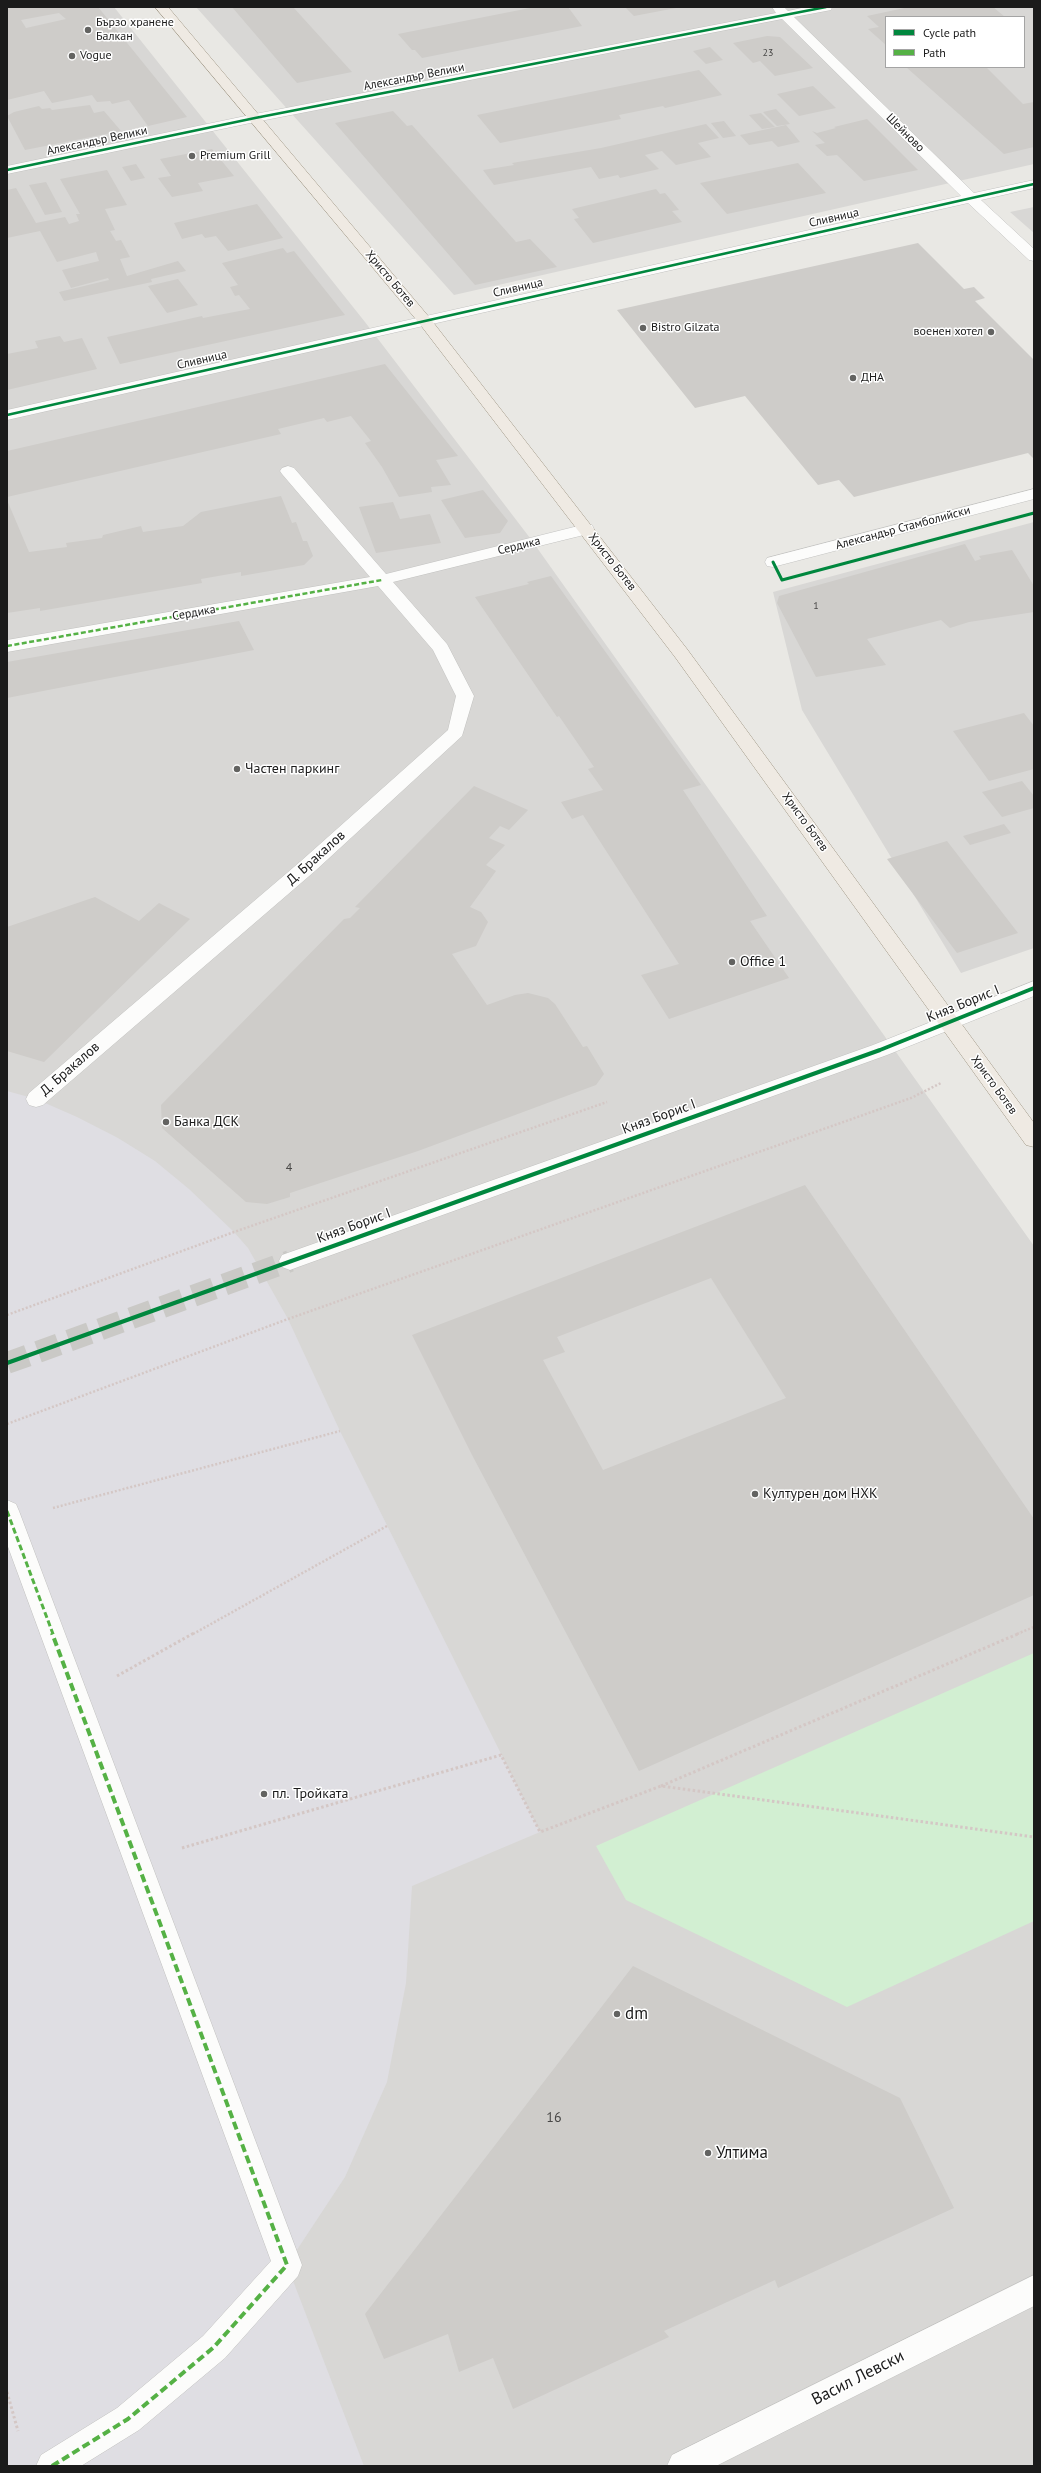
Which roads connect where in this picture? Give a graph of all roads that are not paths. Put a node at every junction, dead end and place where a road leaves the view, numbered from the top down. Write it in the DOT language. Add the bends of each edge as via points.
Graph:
graph roads {
  1 [pos="161,7"];
  2 [pos="826,7"];
  3 [pos="782,11"];
  4 [pos="255,118"];
  5 [pos="7,170"];
  6 [pos="1034,184"];
  7 [pos="971,198"];
  8 [pos="1034,257"];
  9 [pos="424,320"];
  10 [pos="7,415"];
  11 [pos="288,471"];
  12 [pos="1034,494"];
  13 [pos="586,529"];
  14 [pos="773,562"];
  15 [pos="382,580"];
  16 [pos="7,646"];
  17 [pos="1034,988"];
  18 [pos="949,1021"];
  19 [pos="36,1099"];
  20 [pos="1034,1139"];
  21 [pos="290,1260"];
  22 [pos="9,1516"];
  23 [pos="1034,2290"];
  24 [pos="52,2466"];
  25 [pos="683,2466"];
  1 -- 4 [label="main road, Христо Ботев"];
  2 -- 3 [label="street, Александър Велики"];
  3 -- 4 [label="street, Александър Велики"];
  3 -- 7 [label="street, Шейново"];
  4 -- 5 [label="street, Александър Велики"];
  4 -- 9 [label="main road, Христо Ботев"];
  6 -- 7 [label="street, Сливница"];
  7 -- 8 [label="street, Шейново"];
  7 -- 9 [label="street, Сливница"];
  9 -- 10 [label="street, Сливница"];
  9 -- 13 [label="main road, Христо Ботев"];
  11 -- 15 [label="street"];
  12 -- 14 [label="street, Александър Стамболийски"];
  13 -- 15 [label="street, Сердика"];
  13 -- 18 [label="main road, Христо Ботев" via="681,652"];
  15 -- 16 [label="street, Сердика"];
  15 -- 19 [label="street, Д. Бракалов" via="441,648 466,696 456,732 308,866"];
  17 -- 18 [label="street, Княз Борис I"];
  18 -- 20 [label="main road, Христо Ботев"];
  18 -- 21 [label="street, Княз Борис I" via="880,1050"];
  22 -- 24 [label="street" via="287,2265 214,2348 128,2419"];
  23 -- 25 [label="street, Васил Левски"];
}
